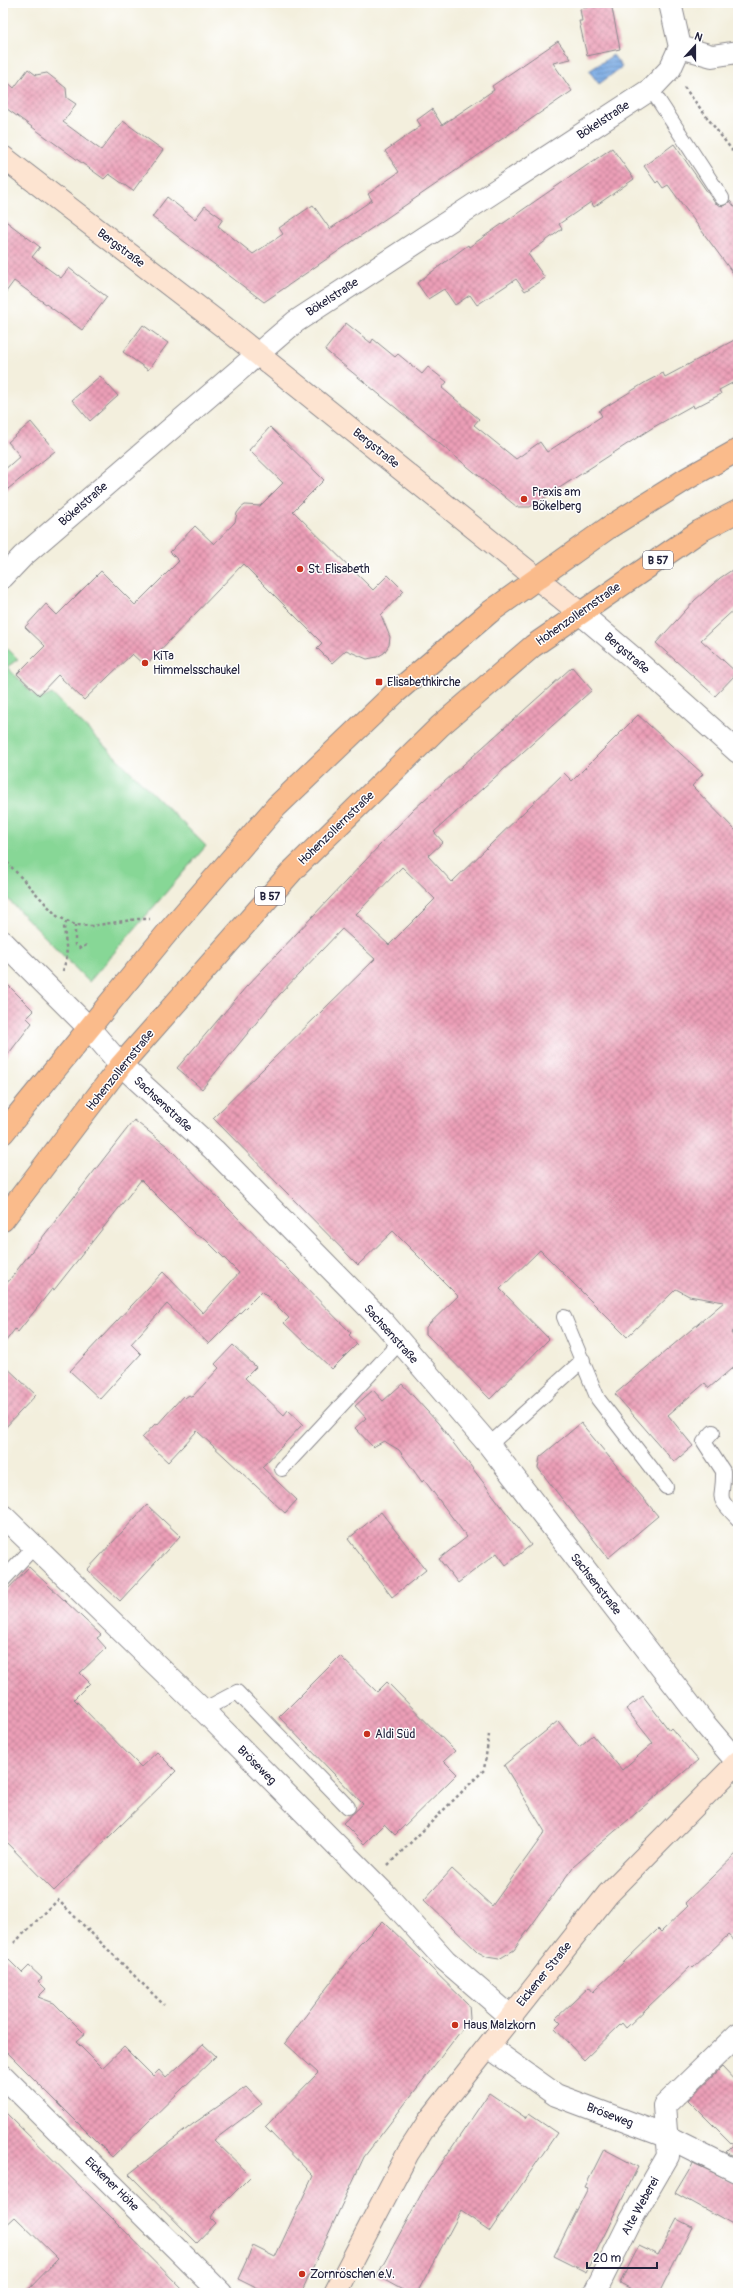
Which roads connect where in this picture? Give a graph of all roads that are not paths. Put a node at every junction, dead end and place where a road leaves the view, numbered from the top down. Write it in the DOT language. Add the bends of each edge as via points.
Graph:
graph roads {
  1 [pos="670,3"];
  2 [pos="680,47"];
  3 [pos="738,52"];
  4 [pos="651,89"];
  5 [pos="3,157"];
  6 [pos="722,198"];
  7 [pos="258,354"];
  8 [pos="738,450"];
  9 [pos="738,511"];
  10 [pos="3,577"];
  11 [pos="538,578"];
  12 [pos="580,613"];
  13 [pos="738,752"];
  14 [pos="3,942"];
  15 [pos="88,1027"];
  16 [pos="121,1065"];
  17 [pos="3,1133"];
  18 [pos="3,1220"];
  19 [pos="564,1317"];
  20 [pos="400,1342"];
  21 [pos="583,1360"];
  22 [pos="713,1432"];
  23 [pos="489,1446"];
  24 [pos="282,1469"];
  25 [pos="666,1487"];
  26 [pos="3,1516"];
  27 [pos="738,1519"];
  28 [pos="34,1547"];
  29 [pos="3,1580"];
  30 [pos="203,1710"];
  31 [pos="738,1763"];
  32 [pos="348,1807"];
  33 [pos="510,2016"];
  34 [pos="738,2034"];
  35 [pos="489,2047"];
  36 [pos="3,2076"];
  37 [pos="668,2137"];
  38 [pos="738,2172"];
  39 [pos="340,2291"];
  40 [pos="221,2293"];
  41 [pos="598,2293"];
  1 -- 2 [label="street"];
  2 -- 3 [label="street" via="712,56"];
  2 -- 4 [label="street, Bökelstraße" via="670,69"];
  4 -- 6 [label="lane"];
  4 -- 7 [label="street, Bökelstraße" via="295,322"];
  5 -- 7 [label="main road, Bergstraße"];
  7 -- 10 [label="street, Bökelstraße" via="28,551"];
  7 -- 11 [label="main road, Bergstraße"];
  8 -- 11 [label="main road" via="618,521"];
  9 -- 12 [label="main road, Hohenzollernstraße / B 57" via="700,531"];
  11 -- 12 [label="main road, Bergstraße"];
  11 -- 15 [label="main road" via="490,612 395,693 276,807"];
  12 -- 13 [label="street, Bergstraße"];
  12 -- 16 [label="main road, Hohenzollernstraße / B 57" via="533,646 440,726 294,869"];
  14 -- 15 [label="street, Sachsenstraße"];
  15 -- 16 [label="street, Sachsenstraße"];
  15 -- 17 [label="main road"];
  16 -- 18 [label="main road, Hohenzollernstraße / B 57"];
  16 -- 20 [label="street, Sachsenstraße" via="214,1150"];
  19 -- 21 [label="lane"];
  20 -- 23 [label="street, Sachsenstraße"];
  20 -- 24 [label="lane"];
  21 -- 23 [label="lane"];
  21 -- 25 [label="lane" via="598,1399"];
  22 -- 27 [label="lane" via="704,1442 723,1471 720,1496 722,1502"];
  23 -- 31 [label="street, Sachsenstraße" via="704,1723"];
  26 -- 28 [label="street, Bröseweg"];
  28 -- 29 [label="lane"];
  28 -- 30 [label="street, Bröseweg"];
  30 -- 32 [label="lane" via="236,1692"];
  30 -- 33 [label="street, Bröseweg" via="372,1881 445,1960"];
  31 -- 33 [label="main road, Eickener Straße" via="608,1894"];
  33 -- 35 [label="main road, Eickener Straße"];
  34 -- 37 [label="street" via="664,2106"];
  35 -- 37 [label="street, Bröseweg" via="556,2095"];
  35 -- 39 [label="main road, Eickener Straße" via="428,2122 408,2153"];
  36 -- 40 [label="street, Eickener Höhe"];
  37 -- 38 [label="street, Bröseweg"];
  37 -- 41 [label="street, Alte Weberei" via="668,2156 630,2220 595,2292"];
}
